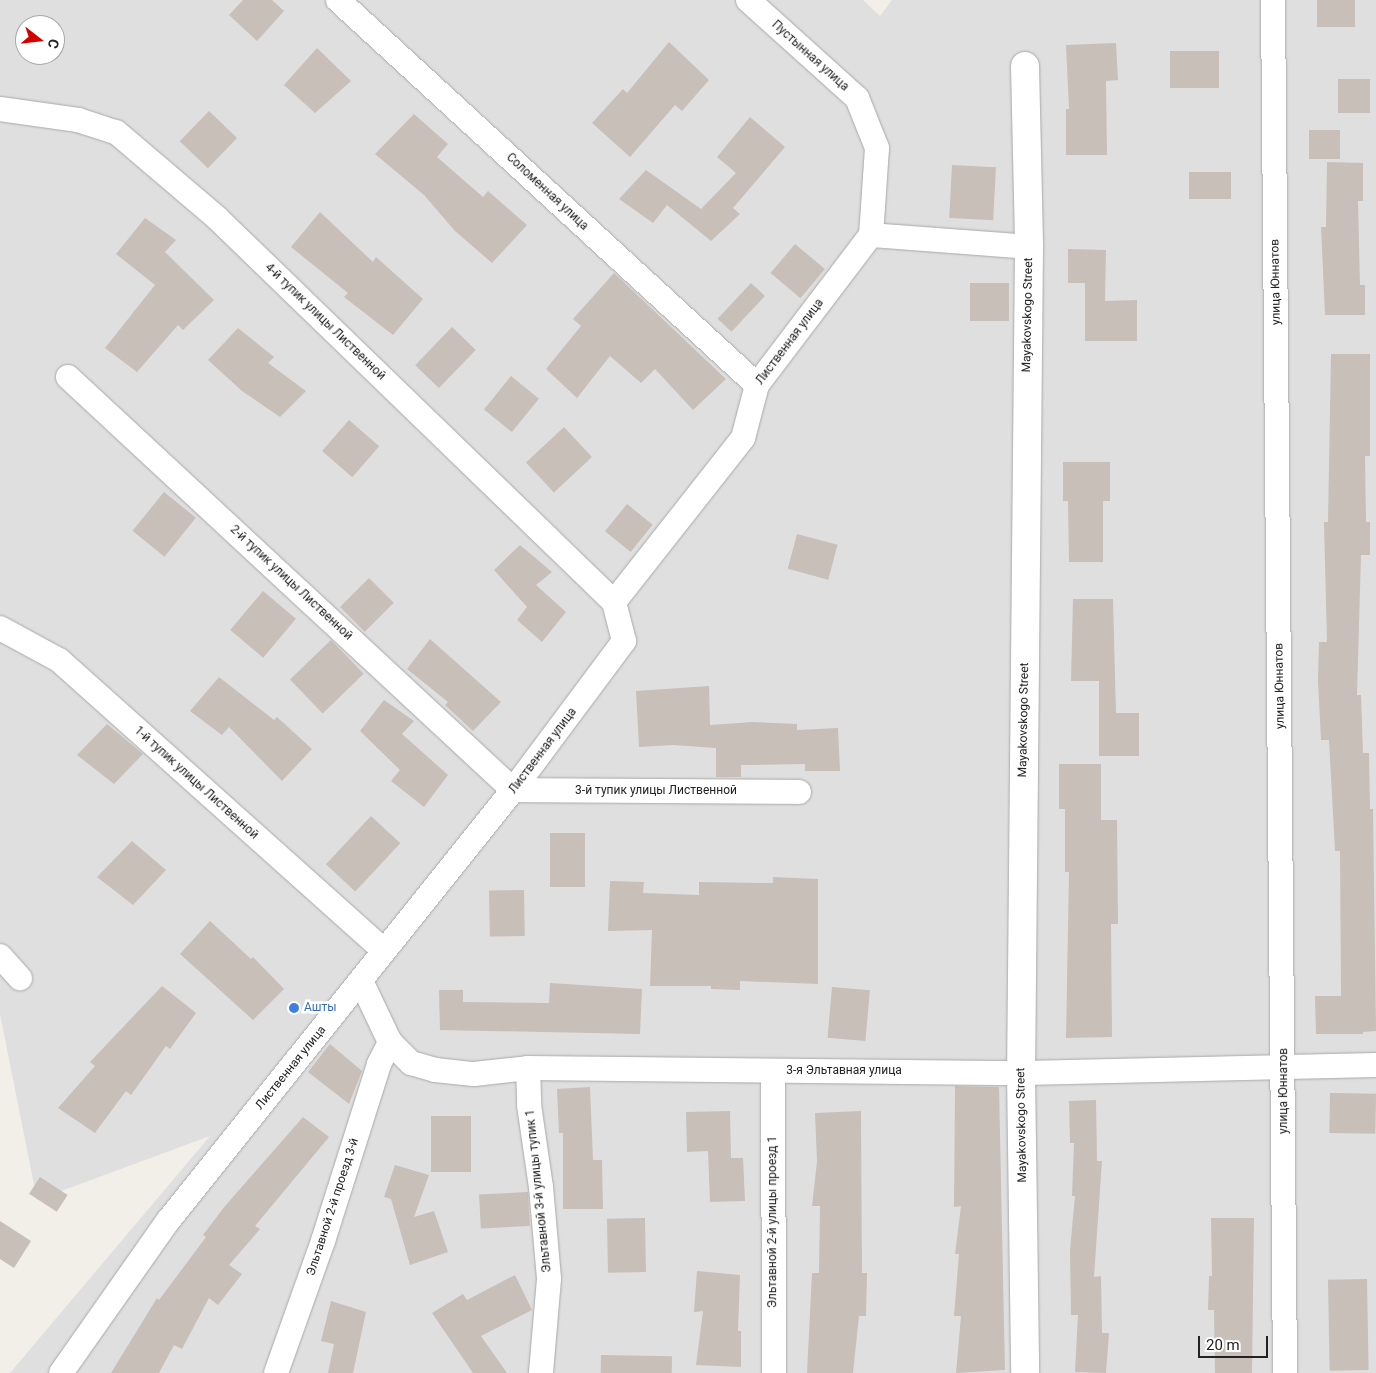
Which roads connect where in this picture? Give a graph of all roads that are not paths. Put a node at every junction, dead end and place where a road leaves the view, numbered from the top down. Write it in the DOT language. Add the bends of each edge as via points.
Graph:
graph roads {
  1 [pos="338,0"];
  2 [pos="748,0"];
  3 [pos="1273,0"];
  4 [pos="1025,66"];
  5 [pos="0,108"];
  6 [pos="871,235"];
  7 [pos="1029,247"];
  8 [pos="68,377"];
  9 [pos="757,384"];
  10 [pos="614,602"];
  11 [pos="0,628"];
  12 [pos="514,790"];
  13 [pos="799,792"];
  14 [pos="383,950"];
  15 [pos="0,956"];
  16 [pos="20,978"];
  17 [pos="361,980"];
  18 [pos="390,1042"];
  19 [pos="1376,1065"];
  20 [pos="1284,1066"];
  21 [pos="528,1068"];
  22 [pos="773,1071"];
  23 [pos="1021,1073"];
  24 [pos="61,1373"];
  25 [pos="276,1373"];
  26 [pos="541,1373"];
  27 [pos="774,1373"];
  28 [pos="1025,1373"];
  29 [pos="1285,1373"];
  1 -- 9 [label="street, Соломенная улица"];
  2 -- 6 [label="street, Пустынная улица" via="858,98 877,148"];
  3 -- 20 [label="street, улица Юннатов"];
  4 -- 7 [label="street, Mayakovskogo Street"];
  5 -- 10 [label="street, 4-й тупик улицы Лиственной" via="78,120 116,132 217,218"];
  6 -- 7 [label="street"];
  6 -- 9 [label="street, Лиственная улица"];
  7 -- 23 [label="street, Mayakovskogo Street"];
  8 -- 12 [label="street, 2-й тупик улицы Лиственной"];
  9 -- 10 [label="street, Лиственная улица" via="743,438"];
  10 -- 12 [label="street, Лиственная улица" via="624,641"];
  11 -- 14 [label="street, 1-й тупик улицы Лиственной" via="59,660"];
  12 -- 13 [label="street, 3-й тупик улицы Лиственной"];
  12 -- 14 [label="street, Лиственная улица"];
  14 -- 17 [label="street, Лиственная улица"];
  15 -- 16 [label="street"];
  17 -- 18 [label="street, 3-я Эльтавная улица"];
  17 -- 24 [label="street, Лиственная улица" via="168,1221"];
  18 -- 21 [label="street, 3-я Эльтавная улица" via="411,1064 435,1070 474,1074"];
  18 -- 25 [label="street, Эльтавной 2-й проезд 3-й" via="379,1064 323,1241"];
  19 -- 20 [label="street, 3-я Эльтавная улица"];
  20 -- 23 [label="street, 3-я Эльтавная улица"];
  20 -- 29 [label="street, улица Юннатов"];
  21 -- 22 [label="street, 3-я Эльтавная улица"];
  21 -- 26 [label="street, Эльтавной 3-й улицы тупик 1" via="529,1104 549,1279"];
  22 -- 23 [label="street, 3-я Эльтавная улица"];
  22 -- 27 [label="street, Эльтавной 2-й улицы проезд 1"];
  23 -- 28 [label="street, Mayakovskogo Street"];
}
